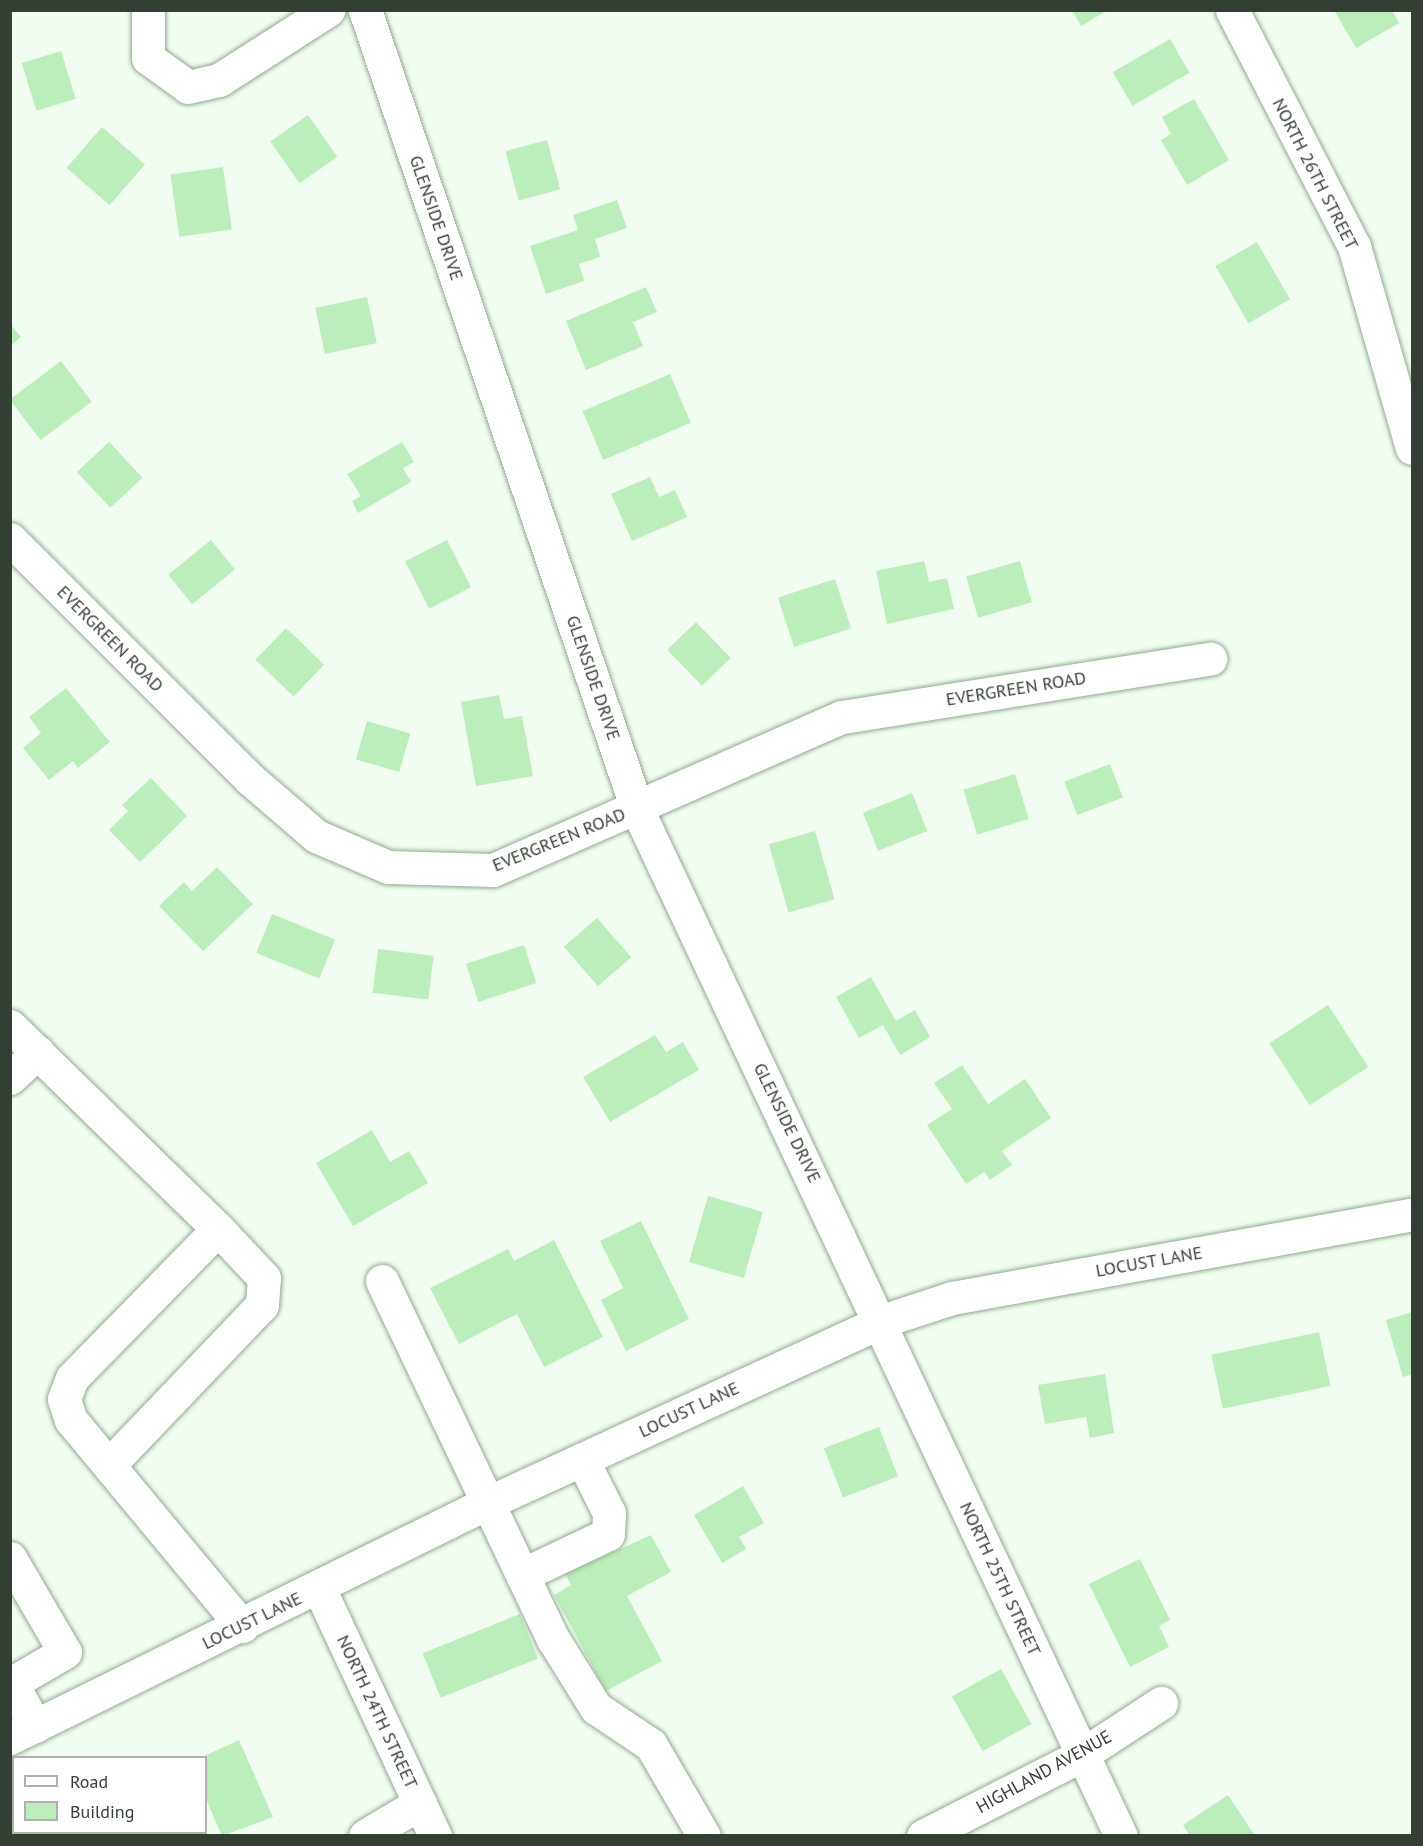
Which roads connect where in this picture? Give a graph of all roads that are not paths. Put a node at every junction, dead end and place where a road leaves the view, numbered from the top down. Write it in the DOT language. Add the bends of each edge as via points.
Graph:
graph roads {
  1 [pos="148,10"];
  2 [pos="328,10"];
  3 [pos="365,10"];
  4 [pos="1232,10"];
  5 [pos="1413,448"];
  6 [pos="10,538"];
  7 [pos="1210,659"];
  8 [pos="637,809"];
  9 [pos="10,1026"];
  10 [pos="38,1052"];
  11 [pos="10,1078"];
  12 [pos="1413,1214"];
  13 [pos="218,1229"];
  14 [pos="382,1281"];
  15 [pos="882,1321"];
  16 [pos="582,1459"];
  17 [pos="109,1466"];
  18 [pos="487,1503"];
  19 [pos="10,1558"];
  20 [pos="522,1575"];
  21 [pos="319,1588"];
  22 [pos="242,1626"];
  23 [pos="1161,1702"];
  24 [pos="23,1732"];
  25 [pos="1080,1756"];
  26 [pos="420,1803"];
  27 [pos="365,1836"];
  28 [pos="435,1836"];
  29 [pos="704,1836"];
  30 [pos="923,1836"];
  31 [pos="1121,1836"];
  1 -- 2 [label="street" via="148,58 188,87 219,80"];
  3 -- 8 [label="street, GLENSIDE DRIVE"];
  4 -- 5 [label="street, NORTH 26TH STREET" via="1354,246"];
  6 -- 8 [label="street, EVERGREEN ROAD" via="250,779 316,836 388,867 493,870"];
  7 -- 8 [label="street, EVERGREEN ROAD" via="842,717"];
  8 -- 15 [label="street, GLENSIDE DRIVE"];
  9 -- 10 [label="street"];
  10 -- 11 [label="street"];
  10 -- 13 [label="street"];
  12 -- 15 [label="street, LOCUST LANE" via="952,1298"];
  13 -- 17 [label="street" via="72,1378 64,1399 71,1420"];
  13 -- 17 [label="street" via="264,1278 262,1305"];
  14 -- 18 [label="street"];
  15 -- 16 [label="street, LOCUST LANE"];
  15 -- 25 [label="street, NORTH 25TH STREET"];
  16 -- 18 [label="street, LOCUST LANE"];
  16 -- 20 [label="street" via="609,1513 608,1534"];
  17 -- 22 [label="street"];
  18 -- 20 [label="street"];
  18 -- 21 [label="street, LOCUST LANE"];
  19 -- 24 [label="street" via="65,1652 12,1683"];
  20 -- 29 [label="street" via="553,1639 596,1707 651,1745"];
  21 -- 22 [label="street, LOCUST LANE"];
  21 -- 26 [label="street, NORTH 24TH STREET"];
  22 -- 24 [label="street, LOCUST LANE"];
  23 -- 25 [label="street, HIGHLAND AVENUE"];
  25 -- 30 [label="street, HIGHLAND AVENUE"];
  25 -- 31 [label="street, NORTH 25TH STREET"];
  26 -- 27 [label="street"];
  26 -- 28 [label="street, NORTH 24TH STREET"];
}
